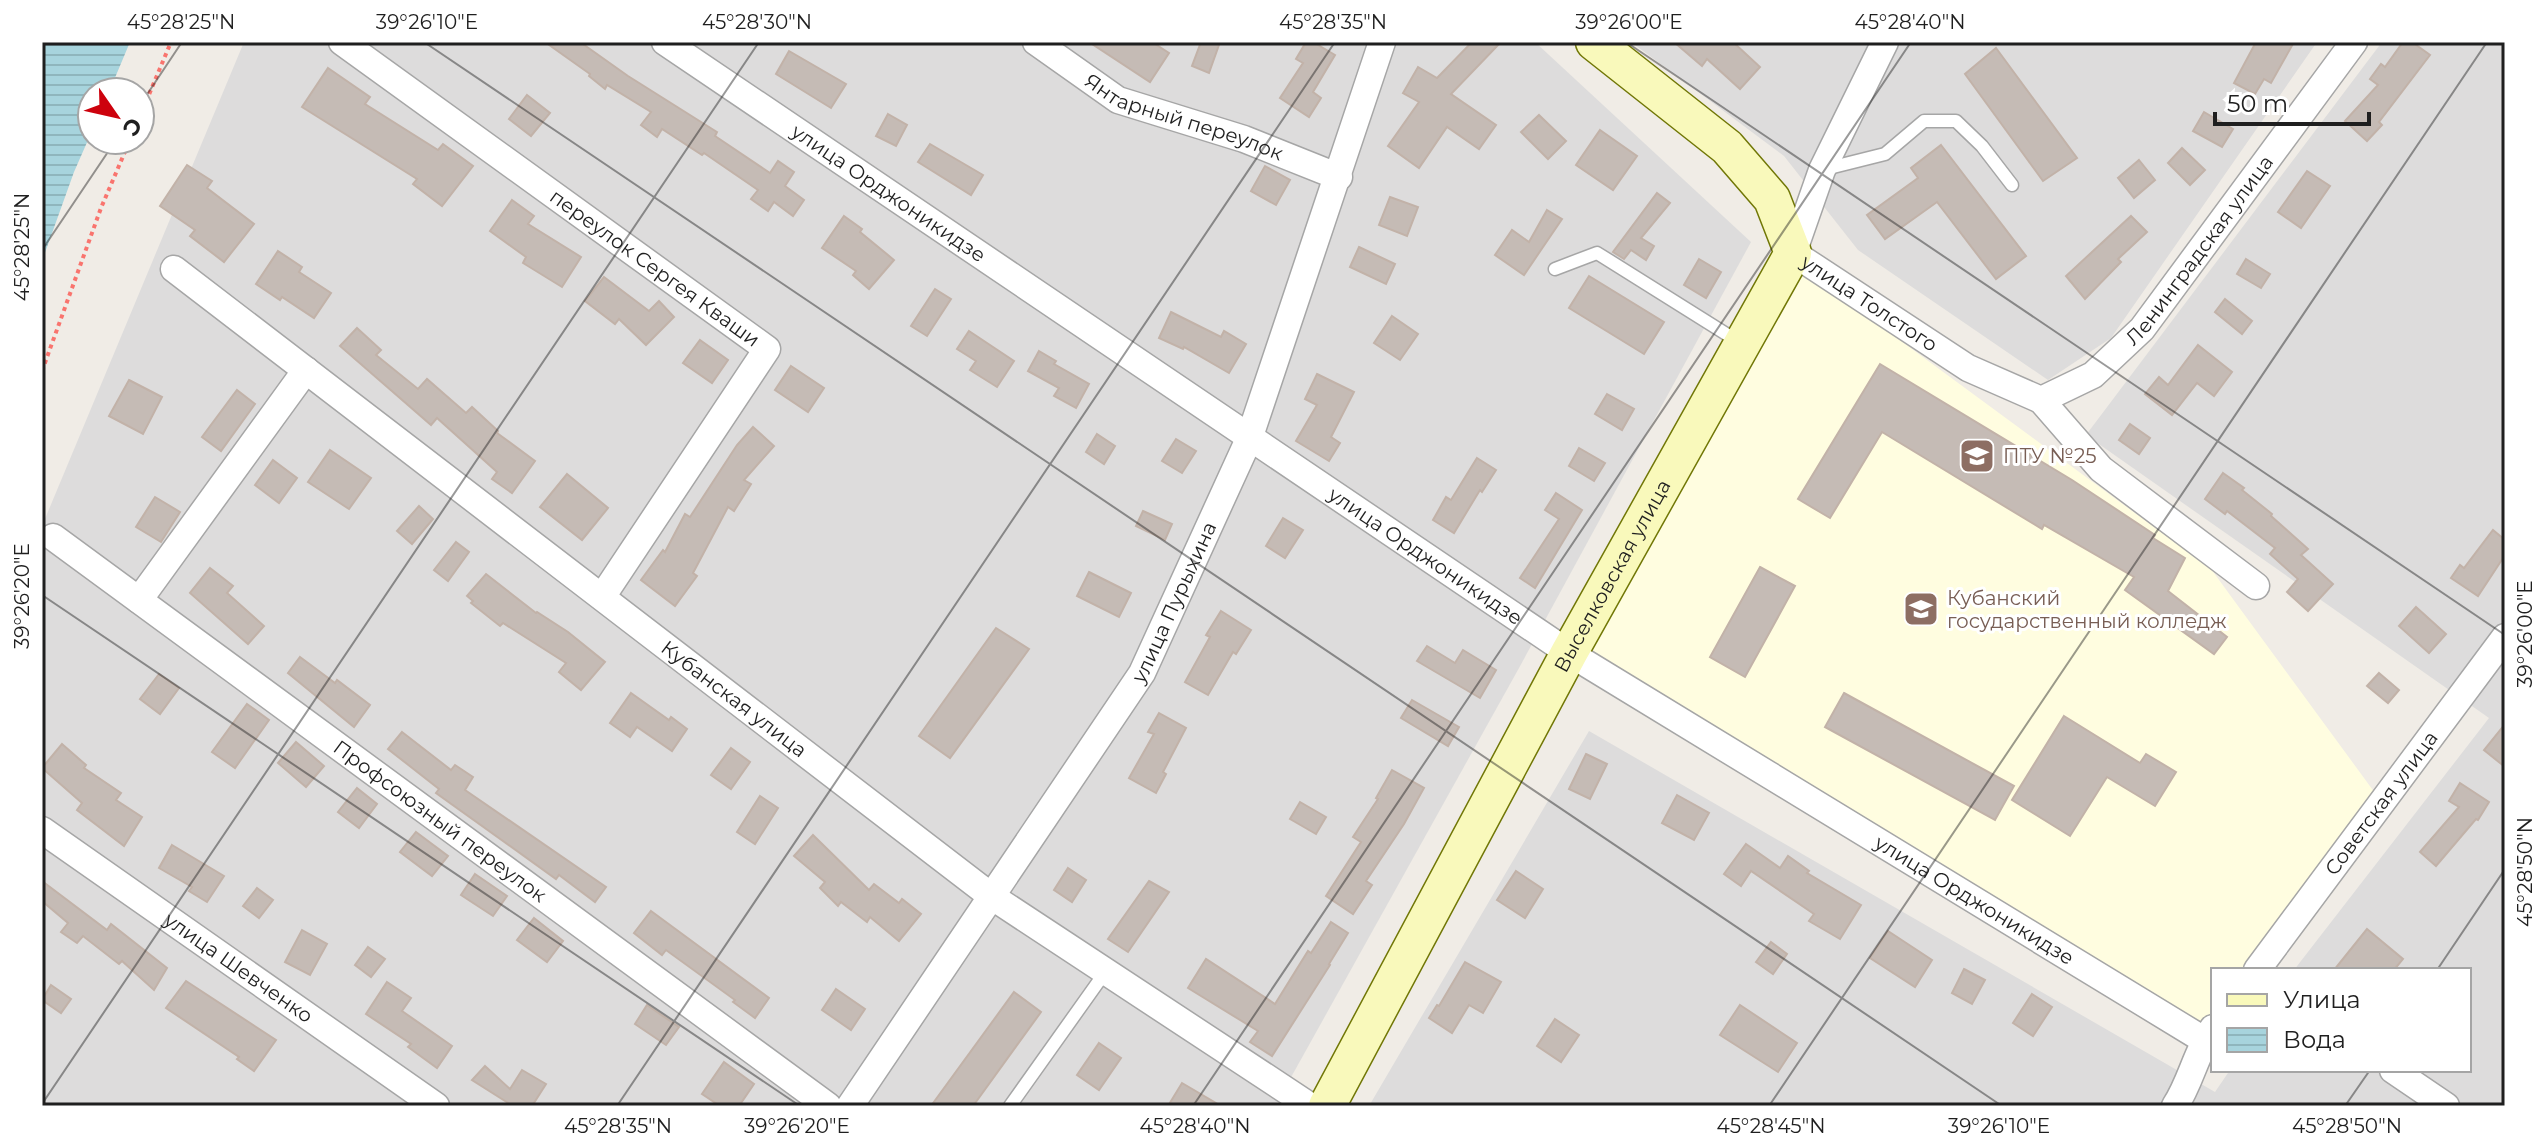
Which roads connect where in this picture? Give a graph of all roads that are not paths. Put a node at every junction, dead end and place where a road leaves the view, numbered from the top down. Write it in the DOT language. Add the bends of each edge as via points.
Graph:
graph roads {
  1 [pos="342,42"];
  2 [pos="665,42"];
  3 [pos="1036,42"];
  4 [pos="1382,42"];
  5 [pos="1594,42"];
  6 [pos="1885,42"];
  7 [pos="2354,42"];
  8 [pos="1822,170"];
  9 [pos="1339,177"];
  10 [pos="2012,185"];
  11 [pos="1793,253"];
  12 [pos="174,269"];
  13 [pos="1555,269"];
  14 [pos="1742,343"];
  15 [pos="306,370"];
  16 [pos="2041,400"];
  17 [pos="1249,439"];
  18 [pos="53,537"];
  19 [pos="2256,586"];
  20 [pos="602,597"];
  21 [pos="139,600"];
  22 [pos="2505,637"];
  23 [pos="1569,653"];
  24 [pos="42,830"];
  25 [pos="991,896"];
  26 [pos="2258,968"];
  27 [pos="1106,971"];
  28 [pos="2209,1034"];
  29 [pos="2396,1072"];
  30 [pos="857,1101"];
  31 [pos="436,1106"];
  32 [pos="828,1106"];
  33 [pos="1010,1106"];
  34 [pos="1310,1106"];
  35 [pos="1327,1106"];
  36 [pos="2175,1106"];
  37 [pos="2446,1106"];
  1 -- 20 [label="street, переулок Сергея Кваши" via="767,349"];
  2 -- 17 [label="street, улица Орджоникидзе"];
  3 -- 9 [label="street, Янтарный переулок" via="1118,100 1244,139"];
  4 -- 9 [label="street, улица Пурыхина"];
  5 -- 11 [label="street, улица Толстого" via="1727,147 1772,199"];
  6 -- 8 [label="street, Выселковская улица"];
  7 -- 16 [label="street, Ленинградская улица" via="2142,329 2093,375"];
  8 -- 10 [label="lane" via="1885,154 1924,121 1956,121"];
  8 -- 11 [label="street, Выселковская улица"];
  9 -- 17 [label="street, улица Пурыхина"];
  11 -- 14 [label="street, Выселковская улица"];
  11 -- 16 [label="street, улица Толстого" via="1968,368"];
  12 -- 15 [label="street, Кубанская улица"];
  13 -- 14 [label="lane" via="1597,253"];
  14 -- 23 [label="street, Выселковская улица"];
  15 -- 20 [label="street, Кубанская улица"];
  15 -- 21 [label="street"];
  16 -- 19 [label="street, улица Толстого" via="2101,469"];
  17 -- 23 [label="street, улица Орджоникидзе"];
  17 -- 25 [label="street, улица Пурыхина" via="1142,673"];
  18 -- 21 [label="street, Профсоюзный переулок"];
  20 -- 25 [label="street, Кубанская улица"];
  21 -- 32 [label="street, Профсоюзный переулок"];
  22 -- 26 [label="street, Советская улица"];
  23 -- 28 [label="street, улица Орджоникидзе"];
  23 -- 35 [label="street, Выселковская улица"];
  24 -- 31 [label="street, улица Шевченко"];
  25 -- 27 [label="street, Кубанская улица"];
  25 -- 30 [label="street, улица Пурыхина"];
  27 -- 33 [label="lane"];
  27 -- 34 [label="street, Кубанская улица"];
  28 -- 36 [label="street"];
  29 -- 37 [label="street"];
}
